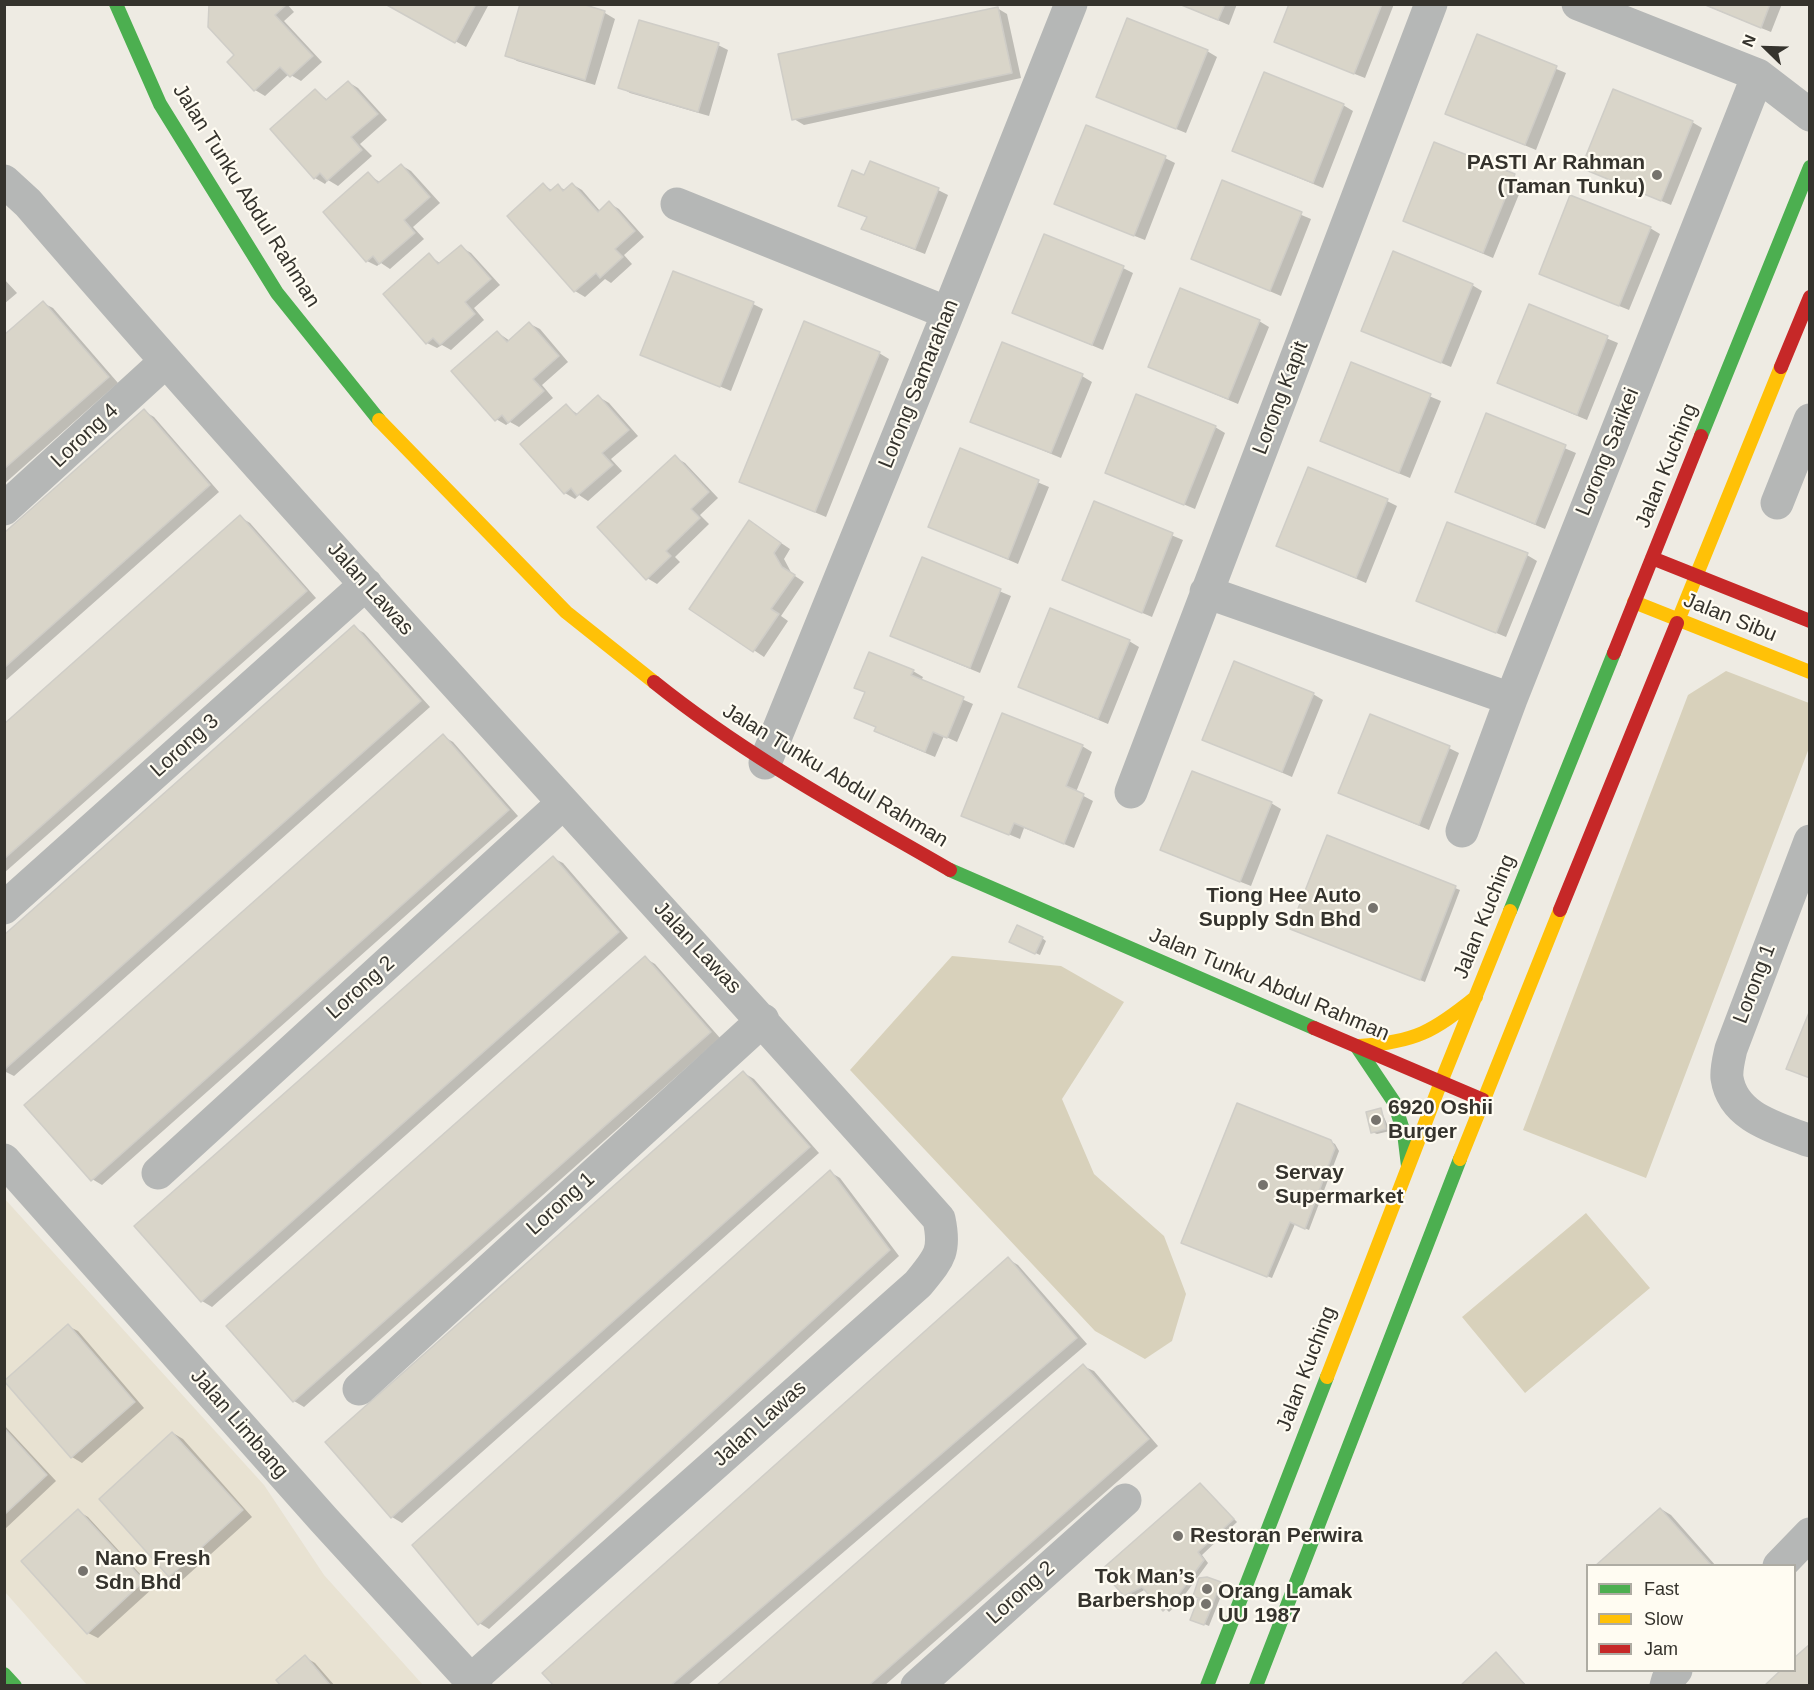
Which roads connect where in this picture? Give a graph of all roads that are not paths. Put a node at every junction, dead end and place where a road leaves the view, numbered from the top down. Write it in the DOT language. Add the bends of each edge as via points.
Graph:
graph roads {
  1 [pos="116,4"];
  2 [pos="1071,4"];
  3 [pos="1431,4"];
  4 [pos="1578,4"];
  5 [pos="1758,75"];
  6 [pos="1809,115"];
  7 [pos="1809,167"];
  8 [pos="4,181"];
  9 [pos="677,204"];
  10 [pos="1809,297"];
  11 [pos="948,313"];
  12 [pos="165,362"];
  13 [pos="1809,420"];
  14 [pos="1777,503"];
  15 [pos="4,509"];
  16 [pos="1653,558"];
  17 [pos="1698,576"];
  18 [pos="366,584"];
  19 [pos="1206,592"];
  20 [pos="1634,602"];
  21 [pos="1679,620"];
  22 [pos="1809,621"];
  23 [pos="1809,672"];
  24 [pos="1510,699"];
  25 [pos="765,763"];
  26 [pos="1131,792"];
  27 [pos="563,802"];
  28 [pos="1462,831"];
  29 [pos="1809,841"];
  30 [pos="4,908"];
  31 [pos="1476,997"];
  32 [pos="763,1020"];
  33 [pos="1357,1047"];
  34 [pos="1441,1082"];
  35 [pos="1484,1100"];
  36 [pos="1809,1141"];
  37 [pos="4,1160"];
  38 [pos="1408,1166"];
  39 [pos="158,1173"];
  40 [pos="359,1389"];
  41 [pos="1125,1500"];
  42 [pos="1809,1534"];
  43 [pos="1781,1564"];
  44 [pos="1675,1672"];
  45 [pos="4,1674"];
  46 [pos="473,1683"];
  47 [pos="15,1686"];
  48 [pos="917,1686"];
  49 [pos="1207,1686"];
  50 [pos="1256,1686"];
  51 [pos="1666,1686"];
  1 -- 25 [label="street, Jalan Tunku Abdul Rahman" via="160,104 277,293 388,432 566,612 697,717"];
  2 -- 11 [label="street, Lorong Samarahan"];
  3 -- 19 [label="street, Lorong Kapit"];
  4 -- 5 [label="street"];
  5 -- 6 [label="street"];
  5 -- 24 [label="street, Lorong Sarikei"];
  7 -- 16 [label="street, Jalan Kuching"];
  8 -- 12 [label="street, Jalan Lawas" via="28,203"];
  9 -- 11 [label="street"];
  10 -- 17 [label="street"];
  11 -- 25 [label="street, Lorong Samarahan"];
  12 -- 15 [label="street, Lorong 4"];
  12 -- 18 [label="street, Jalan Lawas"];
  13 -- 14 [label="street"];
  16 -- 17 [label="street, Jalan Sibu"];
  16 -- 20 [label="street, Jalan Kuching"];
  17 -- 21 [label="street"];
  17 -- 22 [label="street, Jalan Sibu"];
  18 -- 27 [label="street, Jalan Lawas"];
  18 -- 30 [label="street, Lorong 3"];
  19 -- 24 [label="street"];
  19 -- 26 [label="street, Lorong Kapit"];
  20 -- 21 [label="street, Jalan Sibu"];
  20 -- 31 [label="street, Jalan Kuching"];
  21 -- 23 [label="street, Jalan Sibu"];
  21 -- 35 [label="street"];
  24 -- 28 [label="street, Lorong Sarikei"];
  25 -- 33 [label="street, Jalan Tunku Abdul Rahman" via="956,874"];
  27 -- 32 [label="street, Jalan Lawas"];
  27 -- 39 [label="street, Lorong 2"];
  29 -- 36 [label="street, Lorong 1" via="1731,1049 1727,1076 1740,1106 1759,1121"];
  31 -- 33 [label="street" via="1426,1032 1394,1043"];
  31 -- 34 [label="street, Jalan Kuching"];
  32 -- 40 [label="street, Lorong 1"];
  32 -- 46 [label="street, Jalan Lawas" via="939,1219 944,1240 936,1262 918,1284"];
  33 -- 34 [label="street, Jalan Tunku Abdul Rahman"];
  33 -- 38 [label="street" via="1394,1102 1404,1133"];
  34 -- 35 [label="street, Jalan Tunku Abdul Rahman"];
  34 -- 38 [label="street, Jalan Kuching"];
  35 -- 50 [label="street"];
  37 -- 46 [label="street, Jalan Limbang"];
  38 -- 49 [label="street, Jalan Kuching"];
  41 -- 48 [label="street, Lorong 2"];
  42 -- 43 [label="street"];
  44 -- 51 [label="street"];
  45 -- 47 [label="street"];
}
